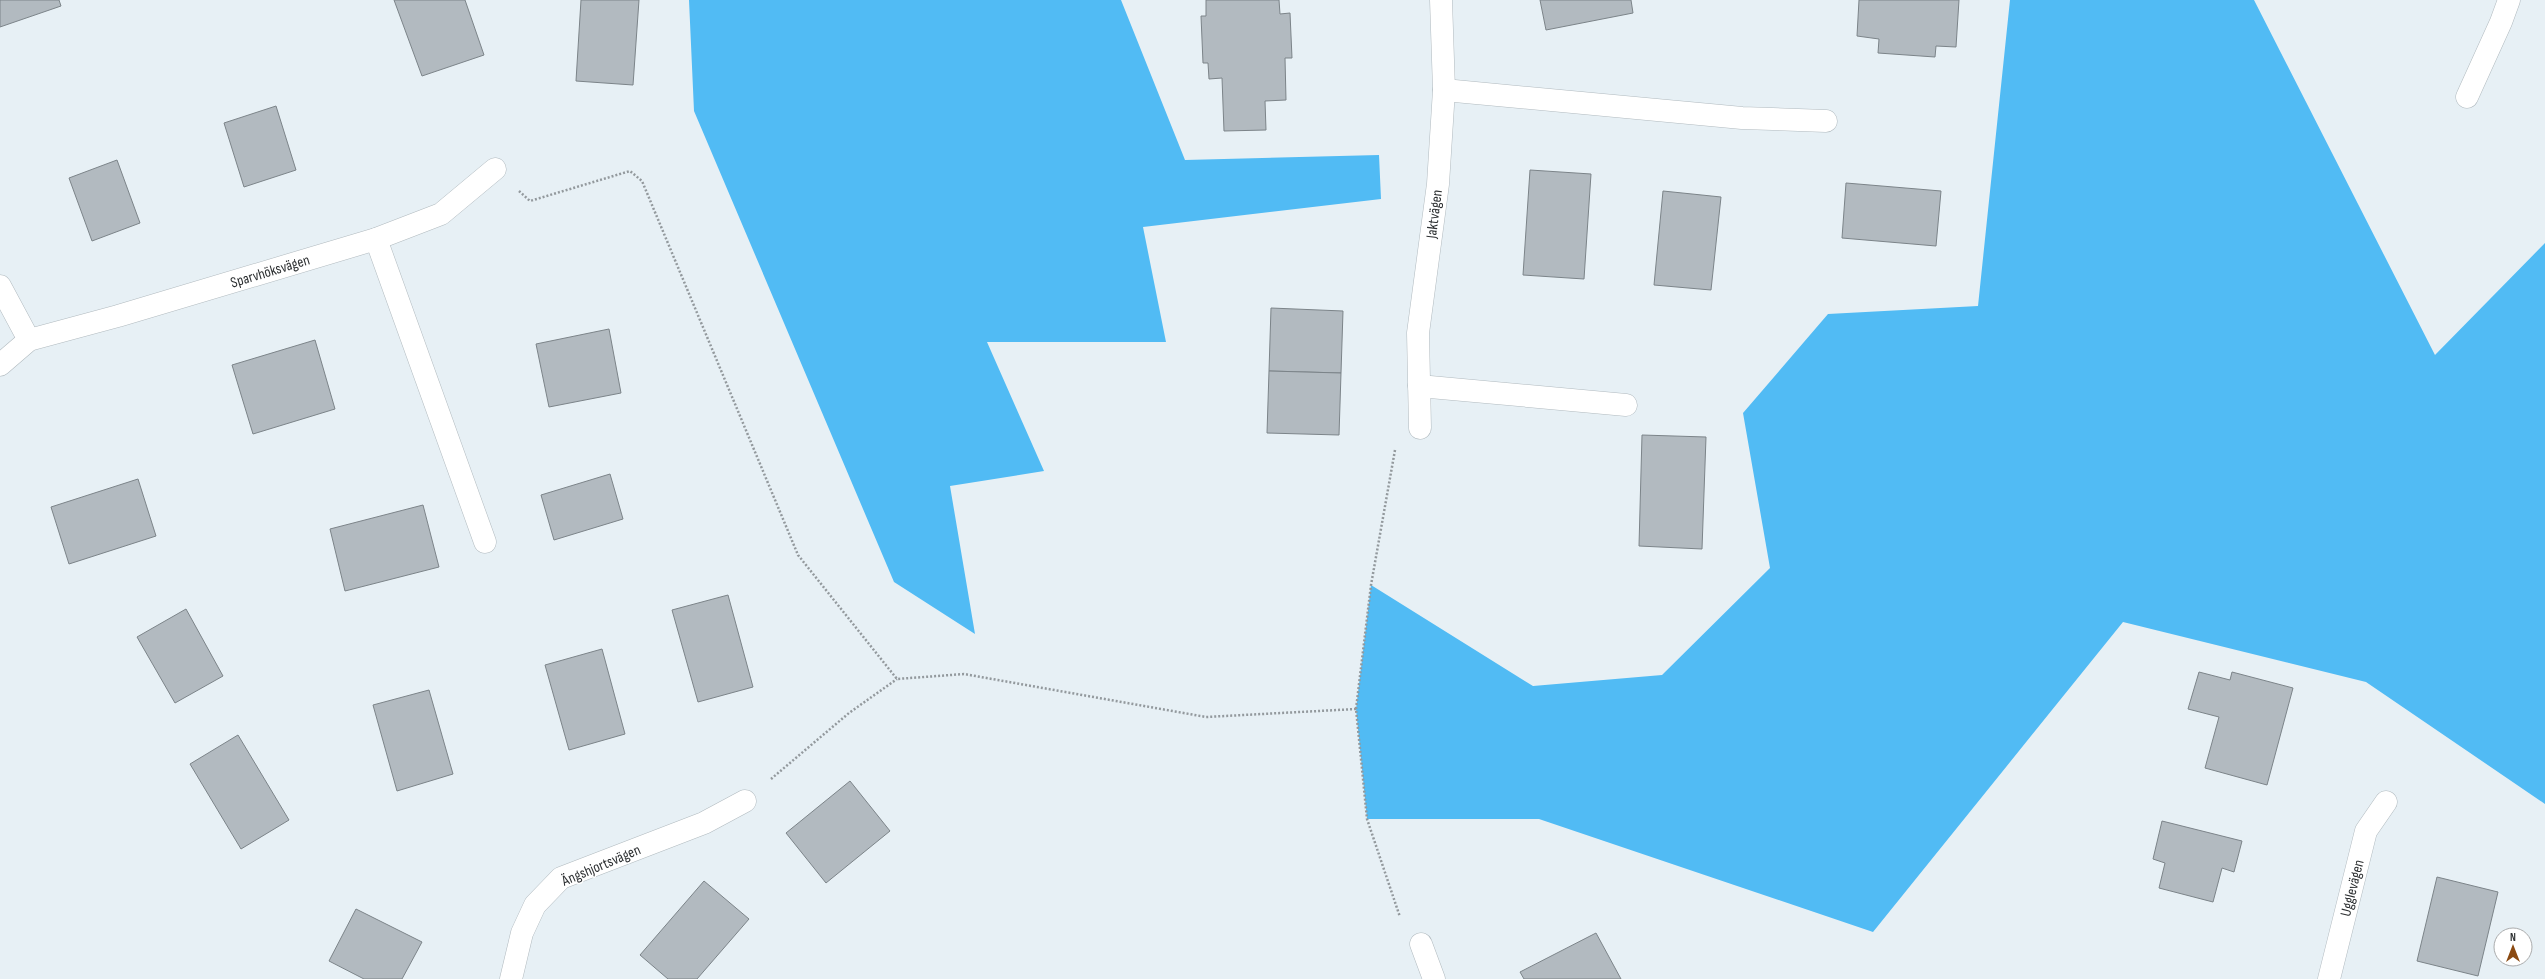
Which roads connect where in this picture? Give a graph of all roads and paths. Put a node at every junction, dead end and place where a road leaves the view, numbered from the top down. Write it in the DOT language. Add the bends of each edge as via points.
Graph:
graph roads {
  1 [pos="1442,0"];
  2 [pos="2508,0"];
  3 [pos="1444,90"];
  4 [pos="2467,97"];
  5 [pos="1826,121"];
  6 [pos="495,169"];
  7 [pos="376,239"];
  8 [pos="0,286"];
  9 [pos="29,340"];
  10 [pos="0,365"];
  11 [pos="1419,386"];
  12 [pos="1626,405"];
  13 [pos="1420,428"];
  14 [pos="485,542"];
  15 [pos="897,679"];
  16 [pos="1356,709"];
  17 [pos="745,801"];
  18 [pos="2386,802"];
  19 [pos="1421,944"];
  20 [pos="511,979"];
  21 [pos="1434,979"];
  22 [pos="2329,979"];
  1 -- 3 [label="street, Jaktvägen"];
  2 -- 4 [label="street" via="2501,22"];
  3 -- 5 [label="street" via="1742,118"];
  3 -- 11 [label="street, Jaktvägen" via="1438,184 1418,333"];
  6 -- 7 [label="street, Sparvhöksvägen" via="441,214"];
  6 -- 15 [label="path" via="530,201 630,172 642,181 798,555"];
  7 -- 9 [label="street, Sparvhöksvägen"];
  7 -- 14 [label="street"];
  8 -- 9 [label="street"];
  9 -- 10 [label="street, Sparvhöksvägen"];
  11 -- 12 [label="street"];
  11 -- 13 [label="street, Jaktvägen"];
  13 -- 16 [label="path" via="1394,451 1371,585"];
  15 -- 16 [label="path" via="964,674 1206,717"];
  15 -- 17 [label="path" via="849,713"];
  16 -- 19 [label="path" via="1367,819 1400,919"];
  17 -- 20 [label="street, Ängshjortsvägen" via="704,823 561,878 535,905 522,932"];
  18 -- 22 [label="street, Ugglevägen" via="2366,831"];
  19 -- 21 [label="street"];
}
